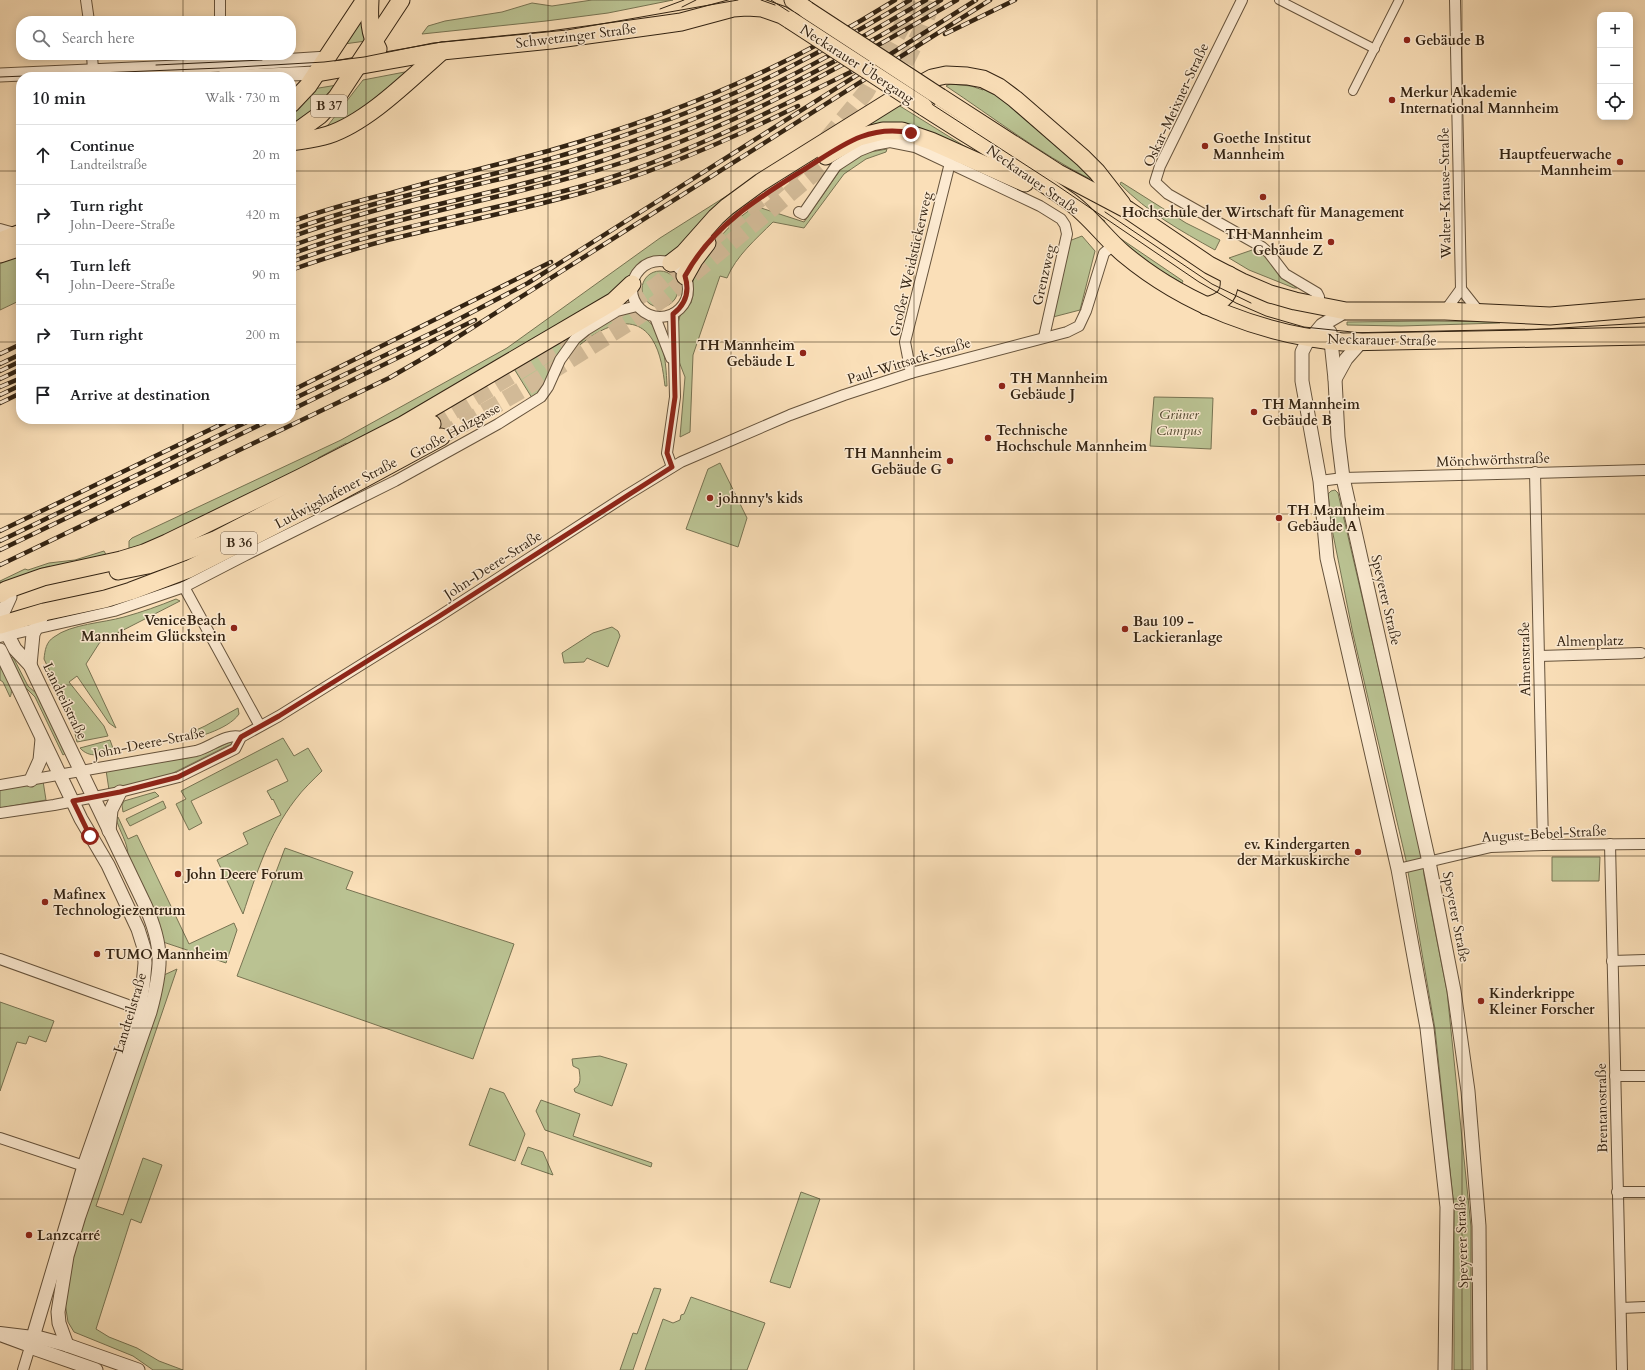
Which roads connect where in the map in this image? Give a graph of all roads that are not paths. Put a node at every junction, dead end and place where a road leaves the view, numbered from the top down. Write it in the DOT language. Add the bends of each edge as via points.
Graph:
graph roads {
  1 [pos="86,0"];
  2 [pos="220,0"];
  3 [pos="365,0"];
  4 [pos="370,0"];
  5 [pos="401,0"];
  6 [pos="793,0"];
  7 [pos="1242,0"];
  8 [pos="1279,0"];
  9 [pos="1399,0"];
  10 [pos="1455,0"];
  11 [pos="88,16"];
  12 [pos="220,16"];
  13 [pos="790,20"];
  14 [pos="374,42"];
  15 [pos="1375,49"];
  16 [pos="442,51"];
  17 [pos="327,58"];
  18 [pos="296,59"];
  19 [pos="93,60"];
  20 [pos="221,60"];
  21 [pos="388,61"];
  22 [pos="357,67"];
  23 [pos="94,70"];
  24 [pos="56,72"];
  25 [pos="237,72"];
  26 [pos="317,73"];
  27 [pos="16,74"];
  28 [pos="296,74"];
  29 [pos="0,75"];
  30 [pos="1353,91"];
  31 [pos="940,97"];
  32 [pos="296,99"];
  33 [pos="924,107"];
  34 [pos="296,133"];
  35 [pos="296,141"];
  36 [pos="950,163"];
  37 [pos="1128,210"];
  38 [pos="799,212"];
  39 [pos="0,228"];
  40 [pos="16,236"];
  41 [pos="16,239"];
  42 [pos="0,241"];
  43 [pos="16,241"];
  44 [pos="1110,248"];
  45 [pos="0,254"];
  46 [pos="671,263"];
  47 [pos="1145,271"];
  48 [pos="1228,275"];
  49 [pos="685,276"];
  50 [pos="632,284"];
  51 [pos="1461,288"];
  52 [pos="637,306"];
  53 [pos="1206,306"];
  54 [pos="1645,308"];
  55 [pos="1445,311"];
  56 [pos="1480,313"];
  57 [pos="673,314"];
  58 [pos="1322,314"];
  59 [pos="655,317"];
  60 [pos="1645,336"];
  61 [pos="1044,337"];
  62 [pos="1332,341"];
  63 [pos="1360,342"];
  64 [pos="1306,345"];
  65 [pos="674,367"];
  66 [pos="911,373"];
  67 [pos="1335,379"];
  68 [pos="672,467"];
  69 [pos="1645,470"];
  70 [pos="1535,472"];
  71 [pos="1343,478"];
  72 [pos="1320,481"];
  73 [pos="184,588"];
  74 [pos="3,597"];
  75 [pos="44,612"];
  76 [pos="2,627"];
  77 [pos="35,628"];
  78 [pos="1644,654"];
  79 [pos="2,656"];
  80 [pos="1538,656"];
  81 [pos="30,665"];
  82 [pos="260,726"];
  83 [pos="241,737"];
  84 [pos="42,739"];
  85 [pos="80,771"];
  86 [pos="60,775"];
  87 [pos="31,780"];
  88 [pos="0,785"];
  89 [pos="120,792"];
  90 [pos="92,797"];
  91 [pos="73,801"];
  92 [pos="0,813"];
  93 [pos="109,830"];
  94 [pos="1610,844"];
  95 [pos="1645,844"];
  96 [pos="1543,845"];
  97 [pos="1428,862"];
  98 [pos="1398,869"];
  99 [pos="0,959"];
  100 [pos="1645,960"];
  101 [pos="1612,961"];
  102 [pos="139,1009"];
  103 [pos="1615,1076"];
  104 [pos="1645,1076"];
  105 [pos="0,1138"];
  106 [pos="84,1166"];
  107 [pos="1617,1192"];
  108 [pos="1645,1192"];
  109 [pos="1645,1307"];
  110 [pos="1621,1308"];
  111 [pos="0,1332"];
  112 [pos="0,1336"];
  113 [pos="32,1342"];
  114 [pos="67,1345"];
  115 [pos="23,1370"];
  116 [pos="96,1370"];
  117 [pos="138,1370"];
  118 [pos="1445,1370"];
  119 [pos="1480,1370"];
  120 [pos="1622,1370"];
  1 -- 11 [label="street"];
  2 -- 12 [label="street"];
  3 -- 17 [label="main road, B 37"];
  4 -- 14 [label="main road" via="369,26"];
  5 -- 14 [label="main road, B 37"];
  6 -- 31 [label="main road, Neckarauer Übergang, bridge"];
  7 -- 58 [label="street, Oskar-Meixner-Straße" via="1160,166 1155,182 1168,194 1262,247 1285,274 1317,293"];
  8 -- 15 [label="street"];
  9 -- 15 [label="street"];
  10 -- 51 [label="street, Walter-Krause-Straße"];
  13 -- 16 [label="main road, Schwetzinger Straße" via="773,11 747,7 720,11 681,22 552,40"];
  13 -- 33 [label="main road, Neckarauer Übergang, bridge"];
  14 -- 21 [label="main road"];
  14 -- 22 [label="main road, B 37"];
  15 -- 30 [label="street"];
  16 -- 21 [label="main road, Schwetzinger Straße"];
  16 -- 35 [label="main road" via="381,103 345,127 328,135"];
  17 -- 18 [label="street"];
  17 -- 26 [label="main road, B 37"];
  19 -- 23 [label="street"];
  20 -- 23 [label="street"];
  20 -- 25 [label="street"];
  21 -- 22 [label="main road, Schwetzinger Straße"];
  22 -- 26 [label="main road, Schwetzinger Straße"];
  22 -- 34 [label="main road, B 37" via="329,106"];
  23 -- 24 [label="street"];
  26 -- 28 [label="street"];
  26 -- 32 [label="main road, B 37"];
  27 -- 29 [label="street"];
  31 -- 37 [label="main road, Neckarauer Straße" via="1058,173"];
  33 -- 47 [label="main road, Neckarauer Straße" via="1071,202 1118,249"];
  36 -- 38 [label="street" via="915,147 890,142 874,145 853,154 836,166 803,214"];
  36 -- 61 [label="street, Grenzweg" via="1040,206 1061,219 1065,225 1067,234"];
  36 -- 66 [label="street, Großer Weidstückerweg" via="905,342"];
  37 -- 46 [label="main road" via="1097,172 999,87 967,76 946,75 932,78 897,97 761,182 727,207 684,253"];
  37 -- 48 [label="main road, Neckarauer Straße"];
  39 -- 40 [label="street"];
  41 -- 42 [label="main road"];
  43 -- 45 [label="main road"];
  44 -- 47 [label="main road" via="1130,265"];
  44 -- 49 [label="main road" via="1053,197 986,164 931,141 902,131 883,131 859,137 843,145 753,201 716,234 694,260"];
  44 -- 61 [label="street, Paul-Wittsack-Straße" via="1104,253 1079,326 1067,332"];
  46 -- 49 [label="street"];
  46 -- 50 [label="street" via="659,261 646,264 635,276"];
  47 -- 53 [label="main road, Neckarauer Straße"];
  48 -- 53 [label="main road" via="1229,287 1224,297"];
  48 -- 58 [label="main road, Neckarauer Straße"];
  49 -- 57 [label="street" via="688,285 686,298 680,309"];
  50 -- 52 [label="street"];
  50 -- 74 [label="main road" via="614,301 403,425 302,478 144,553 42,577 6,590"];
  51 -- 55 [label="street"];
  51 -- 56 [label="street"];
  52 -- 59 [label="street"];
  52 -- 73 [label="street, Große Holzgasse" via="617,311 586,330 566,349 541,397 498,424 401,477"];
  53 -- 64 [label="main road, Neckarauer Straße" via="1286,332"];
  54 -- 56 [label="main road, Neckarauer Straße" via="1550,316"];
  55 -- 56 [label="main road, Neckarauer Straße"];
  55 -- 58 [label="main road, Neckarauer Straße" via="1346,311"];
  57 -- 59 [label="street"];
  57 -- 65 [label="street"];
  58 -- 62 [label="street, Speyerer Straße"];
  58 -- 64 [label="street"];
  59 -- 65 [label="street"];
  60 -- 63 [label="main road, Neckarauer Straße"];
  61 -- 66 [label="street, Paul-Wittsack-Straße"];
  62 -- 63 [label="main road, Neckarauer Straße"];
  62 -- 64 [label="main road, Neckarauer Straße"];
  62 -- 67 [label="street, Speyerer Straße"];
  63 -- 67 [label="street" via="1346,358"];
  64 -- 72 [label="street, Speyerer Straße" via="1302,381"];
  65 -- 68 [label="street" via="675,397 667,453"];
  66 -- 68 [label="street, Paul-Wittsack-Straße" via="790,415"];
  67 -- 71 [label="street, Speyerer Straße"];
  68 -- 82 [label="street, John-Deere-Straße" via="438,617"];
  69 -- 70 [label="street, Mönchwörthstraße"];
  70 -- 71 [label="street, Mönchwörthstraße"];
  70 -- 80 [label="street, Almenstraße"];
  71 -- 72 [label="street"];
  71 -- 97 [label="street, Speyerer Straße"];
  72 -- 98 [label="street, Speyerer Straße" via="1327,558"];
  73 -- 77 [label="street, Große Holzgasse" via="114,611"];
  73 -- 82 [label="street"];
  74 -- 75 [label="main road, Ludwigshafener Straße / B 36" via="47,585 148,565 194,549 348,471 436,431 319,503 189,569 105,599"];
  74 -- 76 [label="street"];
  75 -- 76 [label="main road, Ludwigshafener Straße / B 36"];
  75 -- 77 [label="street"];
  76 -- 77 [label="street, Große Holzgasse"];
  76 -- 81 [label="street, Landteilstraße" via="15,649"];
  77 -- 81 [label="street"];
  78 -- 80 [label="street, Almenplatz"];
  79 -- 84 [label="street, Landteilstraße"];
  80 -- 96 [label="street, Almenstraße"];
  81 -- 85 [label="street, Landteilstraße"];
  82 -- 83 [label="street, John-Deere-Straße"];
  83 -- 85 [label="street, John-Deere-Straße" via="233,735 196,750"];
  83 -- 89 [label="street, John-Deere-Straße" via="234,749 178,777"];
  84 -- 86 [label="street, Landteilstraße"];
  84 -- 87 [label="street" via="39,765"];
  85 -- 86 [label="street, John-Deere-Straße"];
  85 -- 90 [label="street, Landteilstraße"];
  86 -- 87 [label="street, John-Deere-Straße"];
  86 -- 91 [label="street, Landteilstraße"];
  87 -- 88 [label="street, John-Deere-Straße"];
  89 -- 90 [label="street, John-Deere-Straße"];
  89 -- 93 [label="street" via="111,810"];
  90 -- 91 [label="street, John-Deere-Straße"];
  90 -- 93 [label="street, Landteilstraße"];
  91 -- 92 [label="street, John-Deere-Straße"];
  91 -- 102 [label="street, Landteilstraße" via="108,865 138,929 144,948 145,963"];
  93 -- 114 [label="street, Landteilstraße" via="152,920 160,956 158,983 78,1216 67,1256 58,1312"];
  94 -- 95 [label="street, August-Bebel-Straße"];
  94 -- 96 [label="street, August-Bebel-Straße"];
  94 -- 101 [label="street, Brentanostraße"];
  96 -- 97 [label="street, August-Bebel-Straße" via="1492,847"];
  97 -- 98 [label="street, August-Bebel-Straße"];
  97 -- 119 [label="street, Speyerer Straße" via="1452,980 1468,1091 1479,1226"];
  98 -- 118 [label="street, Speyerer Straße" via="1427,1028 1447,1207"];
  99 -- 102 [label="street"];
  100 -- 101 [label="street"];
  101 -- 103 [label="street, Brentanostraße"];
  102 -- 106 [label="street, Landteilstraße"];
  103 -- 104 [label="street"];
  103 -- 107 [label="street, Brentanostraße"];
  105 -- 106 [label="street"];
  106 -- 113 [label="street, Landteilstraße"];
  107 -- 108 [label="street"];
  107 -- 110 [label="street, Brentanostraße"];
  109 -- 110 [label="street"];
  110 -- 120 [label="street, Brentanostraße"];
  111 -- 113 [label="street"];
  112 -- 113 [label="street"];
  113 -- 114 [label="street"];
  113 -- 115 [label="street, Landteilstraße"];
  113 -- 116 [label="street"];
  114 -- 117 [label="street"];
}
